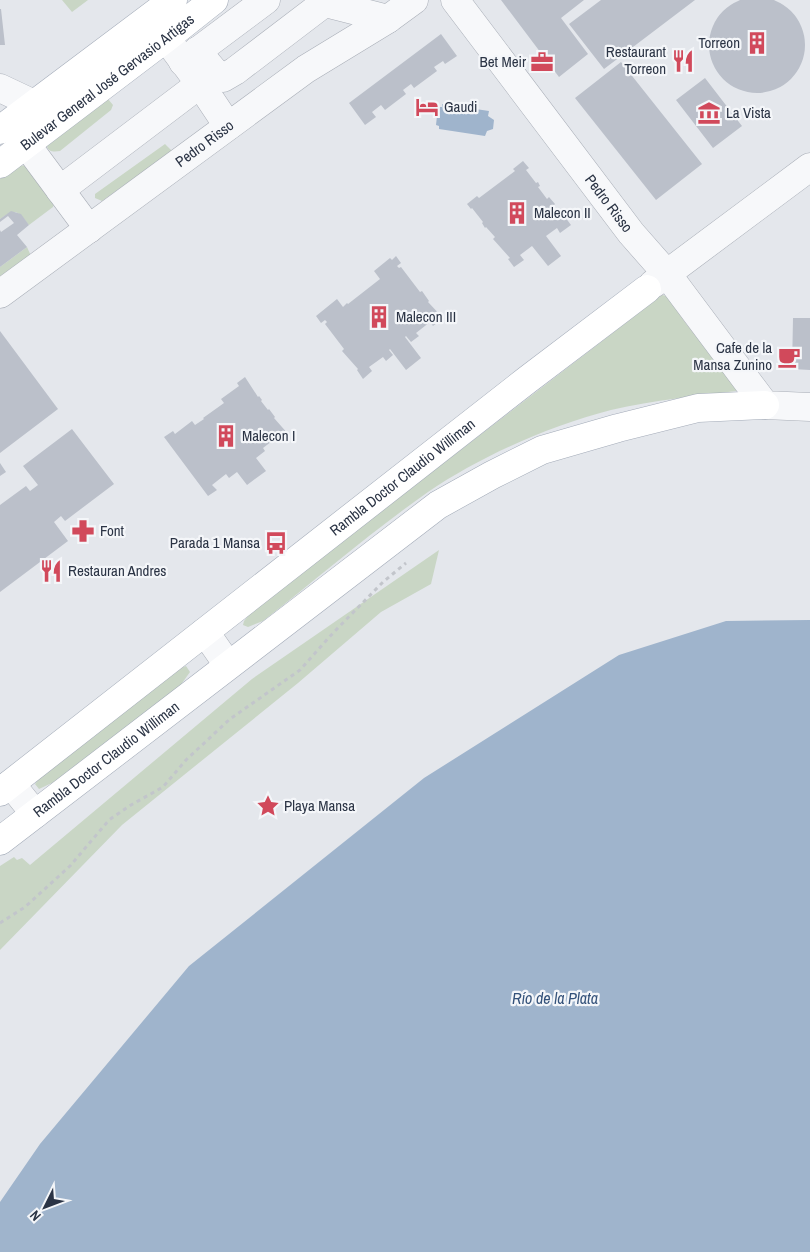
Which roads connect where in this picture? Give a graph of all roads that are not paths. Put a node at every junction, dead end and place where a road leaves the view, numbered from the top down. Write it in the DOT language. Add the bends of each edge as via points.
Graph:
graph roads {
  1 [pos="173,0"];
  2 [pos="214,0"];
  3 [pos="266,0"];
  4 [pos="414,0"];
  5 [pos="455,0"];
  6 [pos="388,19"];
  7 [pos="166,38"];
  8 [pos="190,56"];
  9 [pos="200,84"];
  10 [pos="0,88"];
  11 [pos="34,104"];
  12 [pos="228,126"];
  13 [pos="0,130"];
  14 [pos="26,144"];
  15 [pos="0,164"];
  16 [pos="810,166"];
  17 [pos="60,190"];
  18 [pos="89,229"];
  19 [pos="657,282"];
  20 [pos="0,294"];
  21 [pos="765,405"];
  22 [pos="810,407"];
  23 [pos="206,632"];
  24 [pos="228,665"];
  25 [pos="5,788"];
  26 [pos="35,814"];
  27 [pos="0,841"];
  1 -- 11 [label="main road, Bulevar General José Gervasio Artigas"];
  2 -- 7 [label="main road, Bulevar General José Gervasio Artigas"];
  3 -- 8 [label="street"];
  4 -- 6 [label="street, Pedro Risso"];
  5 -- 19 [label="street, Pedro Risso" via="631,233"];
  6 -- 8 [label="street" via="323,4 223,78"];
  6 -- 12 [label="street, Pedro Risso" via="306,69"];
  7 -- 8 [label="street"];
  7 -- 14 [label="main road, Bulevar General José Gervasio Artigas"];
  8 -- 9 [label="street"];
  9 -- 12 [label="street"];
  9 -- 17 [label="street"];
  10 -- 11 [label="street"];
  11 -- 13 [label="main road, Bulevar General José Gervasio Artigas"];
  12 -- 18 [label="street, Pedro Risso"];
  14 -- 15 [label="main road, Bulevar General José Gervasio Artigas"];
  14 -- 17 [label="street"];
  16 -- 19 [label="street, Rambla Doctor Claudio Williman"];
  17 -- 18 [label="street"];
  18 -- 20 [label="street, Pedro Risso"];
  19 -- 21 [label="street, Pedro Risso"];
  19 -- 23 [label="main road, Rambla Doctor Claudio Williman"];
  21 -- 22 [label="street"];
  21 -- 24 [label="main road, Rambla Doctor Claudio Williman" via="698,408 542,450 438,505"];
  23 -- 24 [label="street"];
  23 -- 25 [label="main road, Rambla Doctor Claudio Williman"];
  24 -- 26 [label="main road, Rambla Doctor Claudio Williman"];
  25 -- 26 [label="street"];
  26 -- 27 [label="main road, Rambla Doctor Claudio Williman"];
}
